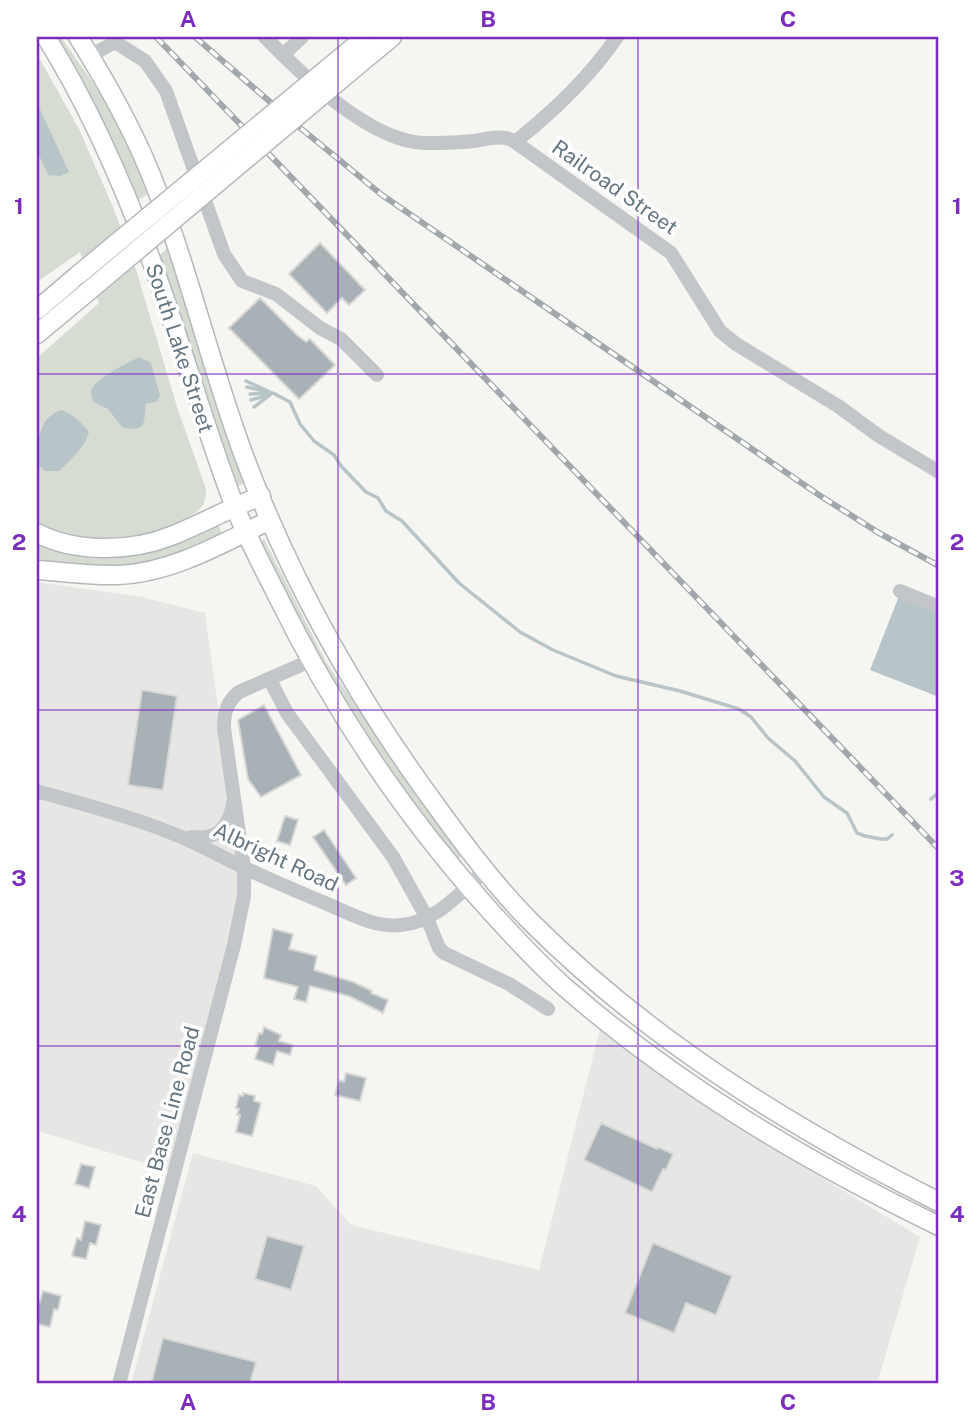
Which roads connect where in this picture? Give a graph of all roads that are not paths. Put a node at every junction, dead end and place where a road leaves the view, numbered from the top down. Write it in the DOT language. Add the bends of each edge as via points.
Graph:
graph roads {
  1 [pos="46,37"];
  2 [pos="78,37"];
  3 [pos="265,37"];
  4 [pos="302,37"];
  5 [pos="366,37"];
  6 [pos="392,37"];
  7 [pos="617,37"];
  8 [pos="283,55"];
  9 [pos="90,56"];
  10 [pos="351,60"];
  11 [pos="515,142"];
  12 [pos="44,298"];
  13 [pos="37,310"];
  14 [pos="37,334"];
  15 [pos="377,375"];
  16 [pos="939,472"];
  17 [pos="261,496"];
  18 [pos="235,506"];
  19 [pos="270,520"];
  20 [pos="247,532"];
  21 [pos="37,533"];
  22 [pos="37,570"];
  23 [pos="900,592"];
  24 [pos="939,607"];
  25 [pos="310,661"];
  26 [pos="270,680"];
  27 [pos="37,791"];
  28 [pos="234,795"];
  29 [pos="180,836"];
  30 [pos="244,868"];
  31 [pos="484,871"];
  32 [pos="468,886"];
  33 [pos="427,918"];
  34 [pos="548,1009"];
  35 [pos="939,1202"];
  36 [pos="939,1226"];
  37 [pos="119,1384"];
  1 -- 18 [label="main road, South Lake Street" via="76,89 154,266"];
  2 -- 9 [label="main road, South Lake Street"];
  3 -- 8 [label="street"];
  4 -- 8 [label="street"];
  5 -- 10 [label="main road"];
  6 -- 10 [label="main road"];
  7 -- 11 [label="street" via="598,65"];
  8 -- 11 [label="street" via="341,105 380,131 407,141 505,138"];
  9 -- 15 [label="street" via="115,42 145,61 166,91 224,254 242,281 276,294 341,339"];
  9 -- 17 [label="main road, South Lake Street" via="151,175"];
  10 -- 12 [label="main road, bridge"];
  10 -- 14 [label="main road, bridge"];
  11 -- 16 [label="street, Railroad Street" via="671,253 720,331 736,344"];
  12 -- 13 [label="main road"];
  17 -- 18 [label="main road"];
  17 -- 19 [label="main road, South Lake Street"];
  18 -- 20 [label="main road, South Lake Street"];
  18 -- 21 [label="main road" via="168,537 127,545 78,546"];
  19 -- 20 [label="main road"];
  19 -- 31 [label="main road, South Lake Street" via="328,637 391,743"];
  20 -- 22 [label="main road" via="172,565 137,574"];
  20 -- 25 [label="main road, South Lake Street"];
  23 -- 24 [label="street"];
  25 -- 26 [label="street"];
  25 -- 32 [label="main road, South Lake Street" via="383,776"];
  26 -- 28 [label="street, East Base Line Road" via="239,692 227,705 224,728"];
  26 -- 33 [label="street" via="287,713 393,857"];
  27 -- 29 [label="street, Albright Road"];
  28 -- 29 [label="street" via="230,817 216,836"];
  28 -- 30 [label="street, East Base Line Road"];
  29 -- 30 [label="street, Albright Road"];
  30 -- 33 [label="street, Albright Road" via="372,922 398,926"];
  30 -- 37 [label="street, East Base Line Road" via="244,896 234,945"];
  31 -- 32 [label="street, Albright Road"];
  31 -- 35 [label="main road, South Lake Street" via="593,980 692,1058 801,1128"];
  32 -- 33 [label="street, Albright Road"];
  32 -- 36 [label="main road, South Lake Street" via="567,989 671,1071 783,1143"];
  33 -- 34 [label="street" via="444,953 509,984"];
}
